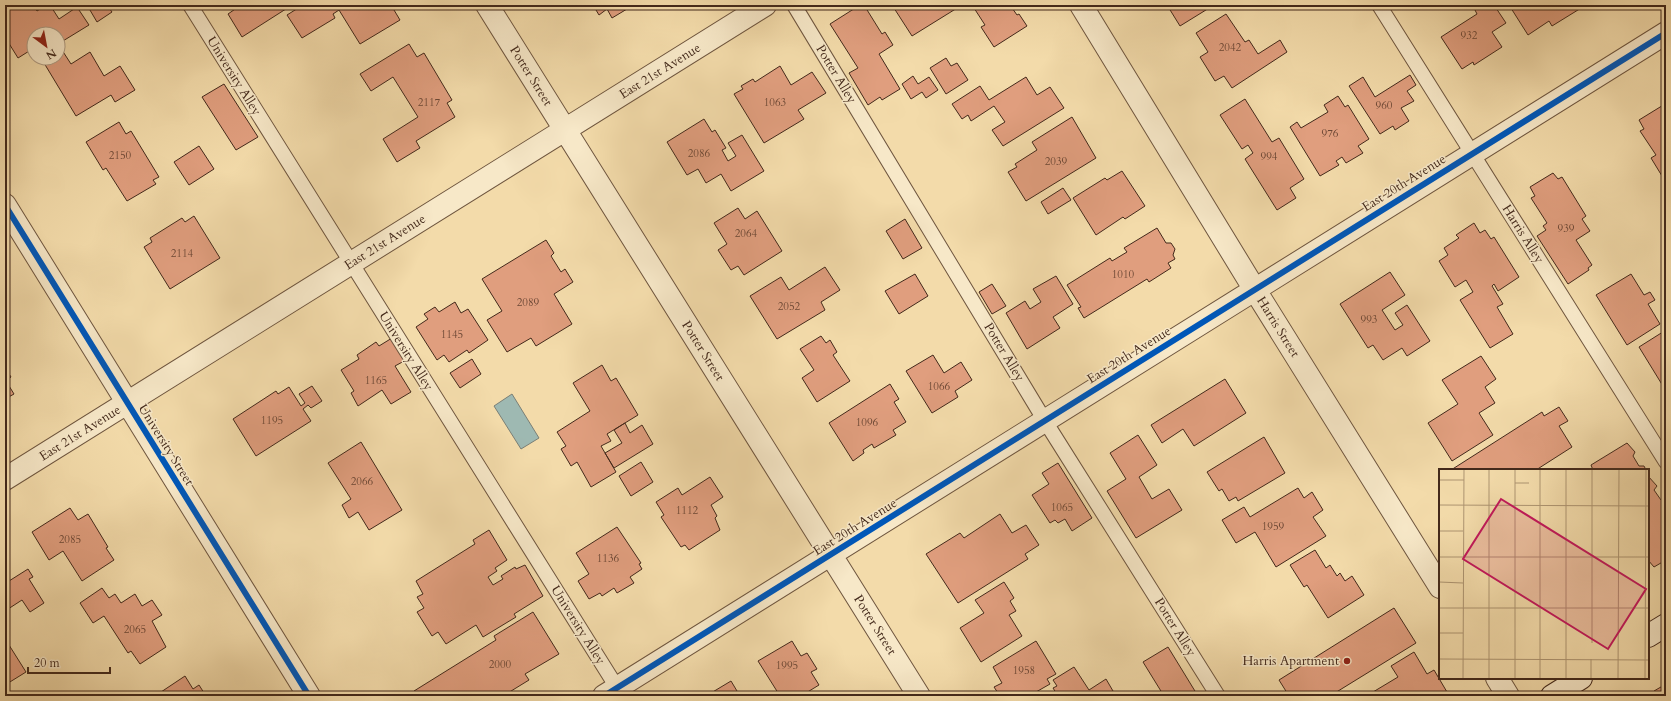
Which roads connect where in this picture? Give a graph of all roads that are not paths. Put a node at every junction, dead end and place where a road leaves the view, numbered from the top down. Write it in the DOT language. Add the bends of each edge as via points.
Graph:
graph roads {
  1 [pos="190,5"];
  2 [pos="487,5"];
  3 [pos="765,5"];
  4 [pos="794,5"];
  5 [pos="1081,5"];
  6 [pos="1379,5"];
  7 [pos="1666,33"];
  8 [pos="565,130"];
  9 [pos="1472,154"];
  10 [pos="5,205"];
  11 [pos="351,263"];
  12 [pos="1255,290"];
  13 [pos="127,403"];
  14 [pos="1045,420"];
  15 [pos="1666,462"];
  16 [pos="5,479"];
  17 [pos="830,555"];
  18 [pos="1439,585"];
  19 [pos="1666,625"];
  20 [pos="1649,635"];
  21 [pos="1498,679"];
  22 [pos="1579,679"];
  23 [pos="615,693"];
  24 [pos="309,696"];
  25 [pos="919,696"];
  26 [pos="1218,696"];
  27 [pos="1508,696"];
  28 [pos="1552,696"];
  1 -- 11 [label="lane, University Alley"];
  2 -- 8 [label="street, Potter Street"];
  3 -- 8 [label="street, East 21st Avenue"];
  4 -- 14 [label="lane, Potter Alley"];
  5 -- 12 [label="street, Harris Street"];
  6 -- 9 [label="lane, Harris Alley"];
  7 -- 9 [label="street, East 20th Avenue"];
  8 -- 11 [label="street, East 21st Avenue"];
  8 -- 17 [label="street, Potter Street"];
  9 -- 12 [label="street, East 20th Avenue"];
  9 -- 15 [label="lane, Harris Alley"];
  10 -- 13 [label="street, University Street"];
  11 -- 13 [label="street, East 21st Avenue"];
  11 -- 23 [label="lane, University Alley"];
  12 -- 14 [label="street, East 20th Avenue"];
  12 -- 18 [label="street, Harris Street"];
  13 -- 16 [label="street, East 21st Avenue"];
  13 -- 24 [label="street, University Street"];
  14 -- 17 [label="street, East 20th Avenue"];
  14 -- 26 [label="lane, Potter Alley"];
  17 -- 23 [label="street, East 20th Avenue"];
  17 -- 25 [label="street, Potter Street"];
  19 -- 20 [label="street"];
  21 -- 27 [label="street"];
  22 -- 28 [label="street"];
}
